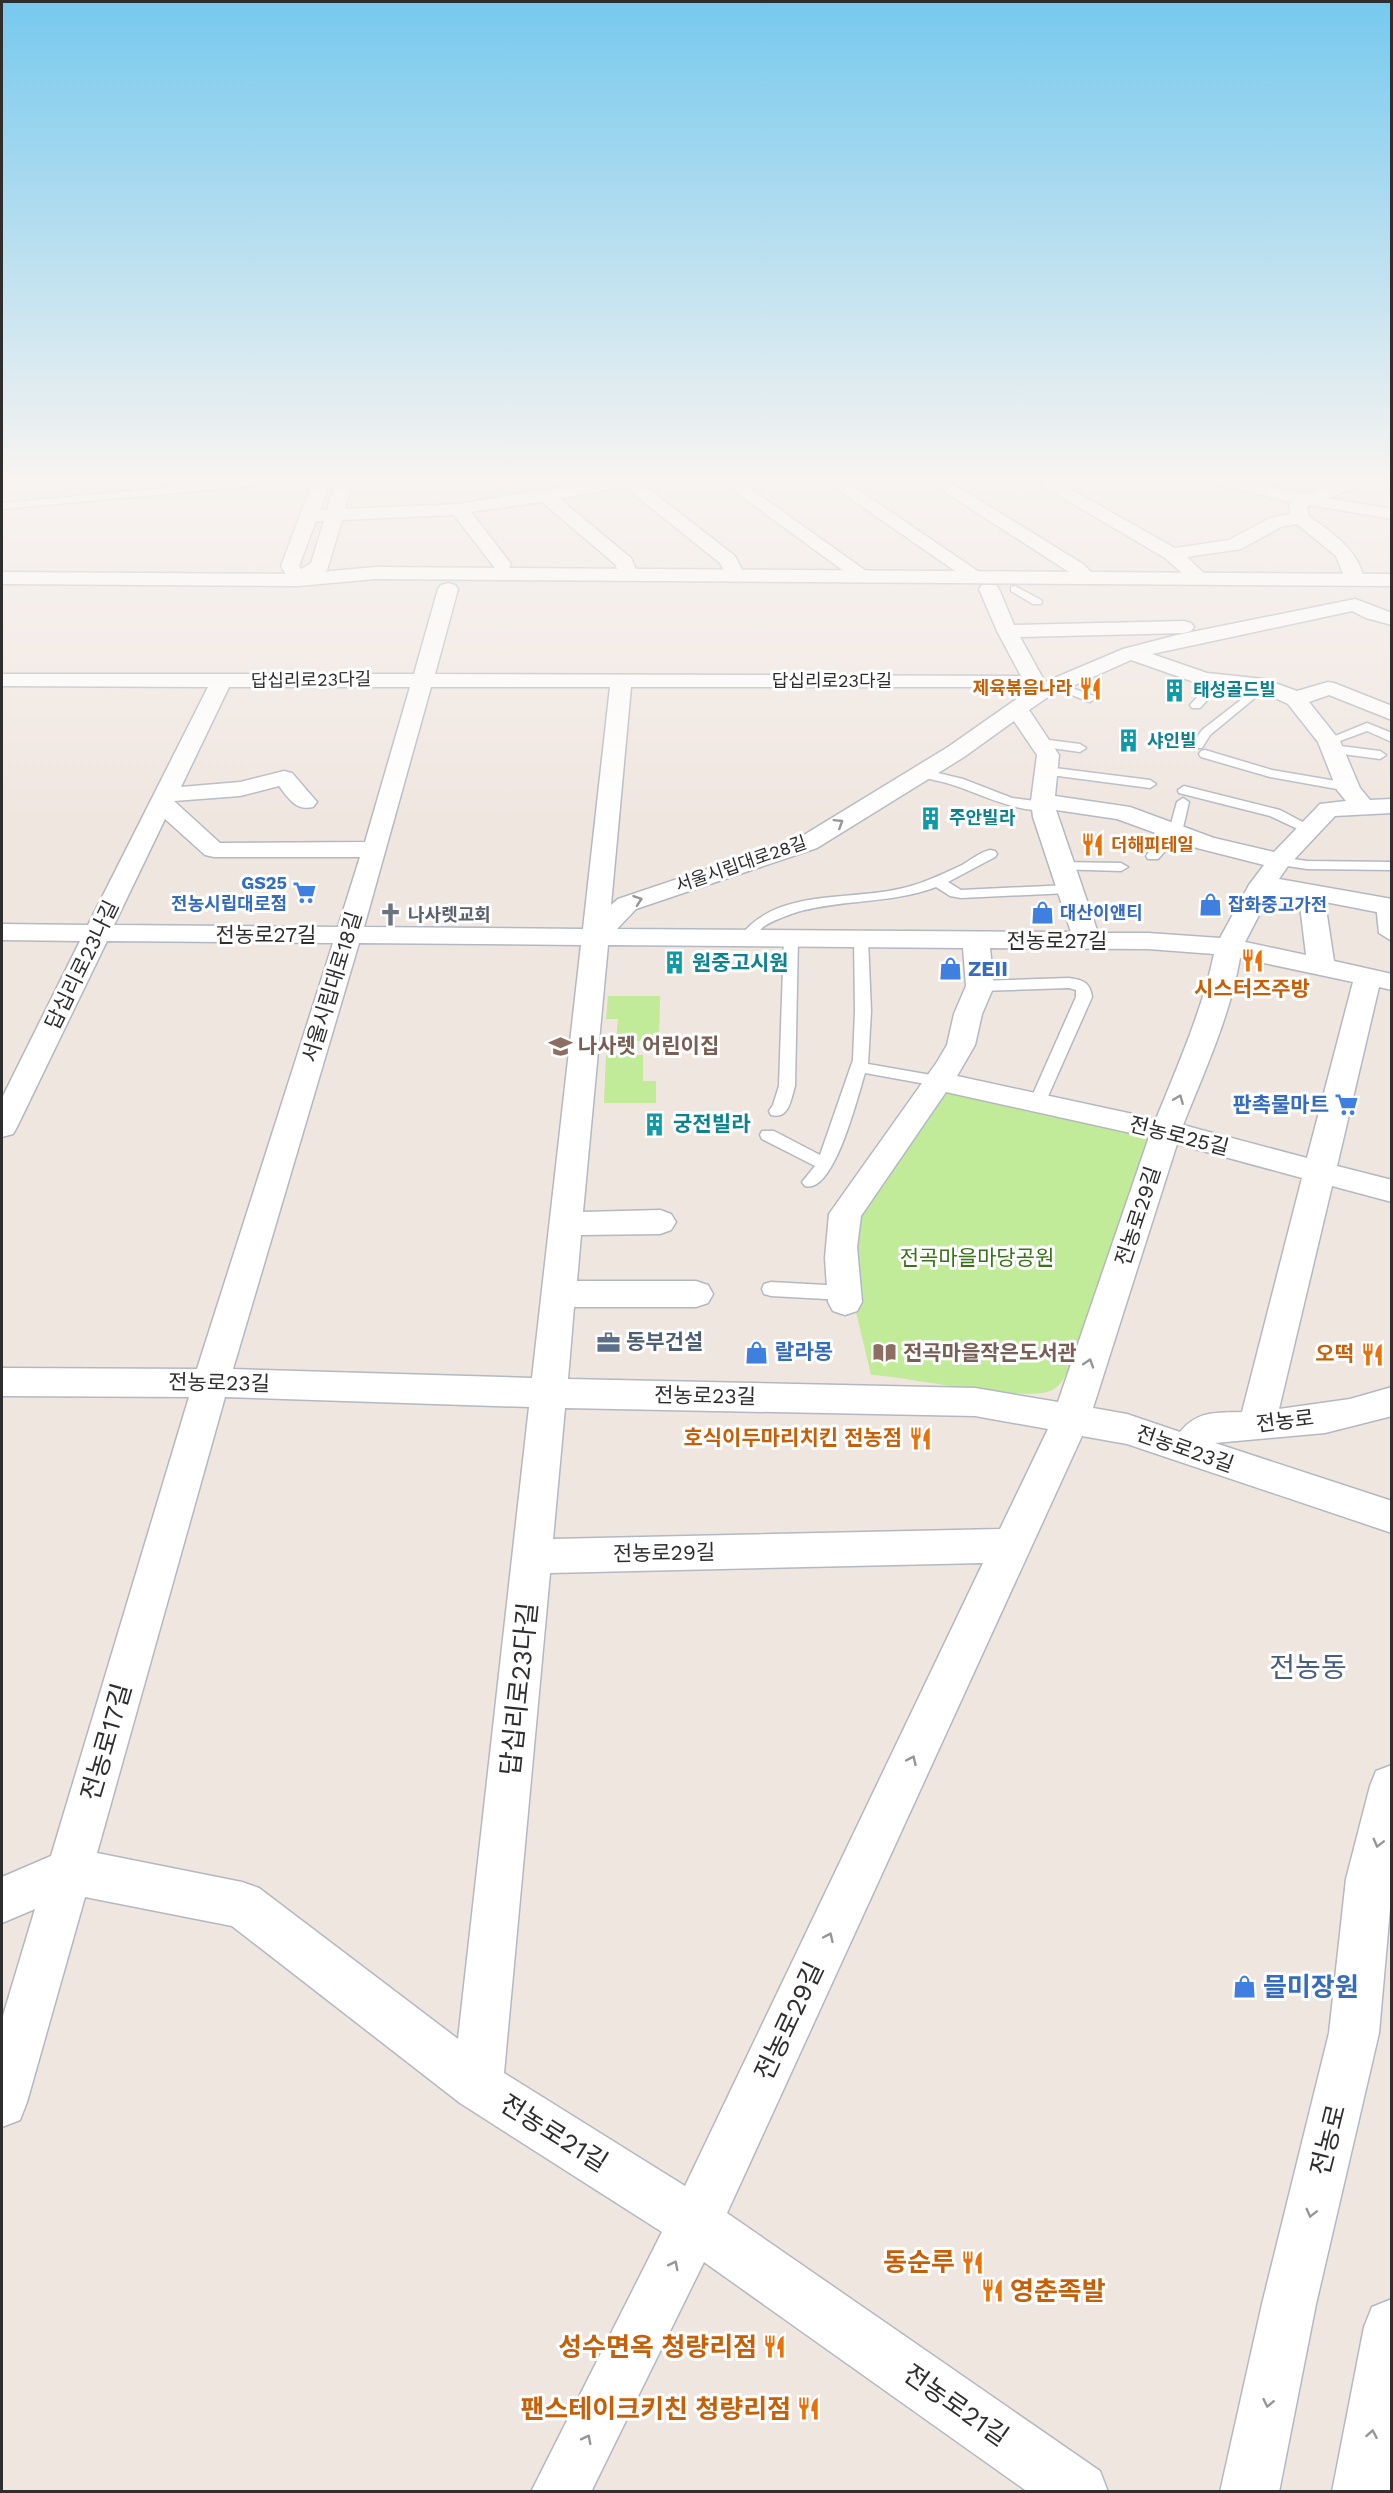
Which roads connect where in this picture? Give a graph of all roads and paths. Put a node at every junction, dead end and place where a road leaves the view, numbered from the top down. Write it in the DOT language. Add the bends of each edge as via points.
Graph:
graph roads {
  1 [pos="447,592"];
  2 [pos="987,592"];
  3 [pos="1019,592"];
  4 [pos="1280,592"];
  5 [pos="1348,592"];
  6 [pos="1355,593"];
  7 [pos="1392,594"];
  8 [pos="1037,602"];
  9 [pos="1392,619"];
  10 [pos="1008,631"];
  11 [pos="1219,631"];
  12 [pos="1130,654"];
  13 [pos="423,679"];
  14 [pos="1208,680"];
  15 [pos="221,681"];
  16 [pos="621,682"];
  17 [pos="1264,686"];
  18 [pos="6,689"];
  19 [pos="1048,689"];
  20 [pos="1090,698"];
  21 [pos="1296,699"];
  22 [pos="1196,705"];
  23 [pos="1381,705"];
  24 [pos="1017,708"];
  25 [pos="1392,714"];
  26 [pos="1392,738"];
  27 [pos="1041,743"];
  28 [pos="1331,745"];
  29 [pos="1080,748"];
  30 [pos="1380,755"];
  31 [pos="1047,771"];
  32 [pos="921,773"];
  33 [pos="1150,784"];
  34 [pos="1355,797"];
  35 [pos="164,799"];
  36 [pos="305,802"];
  37 [pos="1043,803"];
  38 [pos="1392,806"];
  39 [pos="1309,829"];
  40 [pos="1175,832"];
  41 [pos="375,849"];
  42 [pos="990,854"];
  43 [pos="1153,856"];
  44 [pos="1279,861"];
  45 [pos="1060,866"];
  46 [pos="1392,866"];
  47 [pos="1121,867"];
  48 [pos="938,882"];
  49 [pos="1262,885"];
  50 [pos="1069,889"];
  51 [pos="1311,891"];
  52 [pos="1387,906"];
  53 [pos="2,932"];
  54 [pos="98,934"];
  55 [pos="348,935"];
  56 [pos="1392,936"];
  57 [pos="594,937"];
  58 [pos="746,938"];
  59 [pos="791,938"];
  60 [pos="861,939"];
  61 [pos="1087,939"];
  62 [pos="976,941"];
  63 [pos="1229,947"];
  64 [pos="1321,965"];
  65 [pos="1380,979"];
  66 [pos="980,986"];
  67 [pos="858,1067"];
  68 [pos="937,1081"];
  69 [pos="1037,1103"];
  70 [pos="777,1111"];
  71 [pos="2,1127"];
  72 [pos="1166,1131"];
  73 [pos="768,1135"];
  74 [pos="824,1164"];
  75 [pos="1321,1172"];
  76 [pos="811,1182"];
  77 [pos="1392,1191"];
  78 [pos="660,1221"];
  79 [pos="566,1224"];
  80 [pos="771,1289"];
  81 [pos="559,1294"];
  82 [pos="696,1294"];
  83 [pos="845,1297"];
  84 [pos="2,1382"];
  85 [pos="211,1382"];
  86 [pos="549,1393"];
  87 [pos="1392,1401"];
  88 [pos="1071,1419"];
  89 [pos="1257,1425"];
  90 [pos="1187,1450"];
  91 [pos="1392,1517"];
  92 [pos="1011,1546"];
  93 [pos="532,1556"];
  94 [pos="1392,1786"];
  95 [pos="69,1871"];
  96 [pos="2,1900"];
  97 [pos="478,2085"];
  98 [pos="2,2102"];
  99 [pos="695,2223"];
  100 [pos="1392,2327"];
  101 [pos="560,2492"];
  102 [pos="1079,2492"];
  103 [pos="1249,2492"];
  104 [pos="1361,2492"];
  1 -- 13 [label="street, 서울시립대로18길"];
  2 -- 10 [label="street"];
  3 -- 8 [label="lane"];
  4 -- 6 [label="street"];
  5 -- 6 [label="street"];
  6 -- 7 [label="street"];
  6 -- 9 [label="street" via="1373,614"];
  6 -- 11 [label="street, 서울시립대로28길"];
  10 -- 11 [label="street" via="1172,626"];
  10 -- 19 [label="street"];
  11 -- 12 [label="street, 서울시립대로28길"];
  12 -- 14 [label="street"];
  12 -- 19 [label="street, 서울시립대로28길"];
  13 -- 15 [label="street, 답십리로23다길"];
  13 -- 16 [label="street, 답십리로23다길"];
  13 -- 41 [label="street, 서울시립대로18길"];
  14 -- 17 [label="street"];
  14 -- 22 [label="lane" via="1205,696"];
  15 -- 18 [label="street, 답십리로23다길" via="26,680"];
  15 -- 35 [label="street, 답십리로23나길"];
  16 -- 19 [label="street, 답십리로23다길" via="1006,681"];
  16 -- 57 [label="street, 답십리로23다길"];
  17 -- 21 [label="street"];
  17 -- 34 [label="lane" via="1206,733 1202,750"];
  19 -- 20 [label="lane"];
  19 -- 24 [label="street, 서울시립대로28길"];
  21 -- 23 [label="street" via="1331,688"];
  21 -- 28 [label="street"];
  23 -- 25 [label="street"];
  24 -- 27 [label="street"];
  24 -- 32 [label="street, 서울시립대로28길"];
  26 -- 28 [label="lane" via="1367,727"];
  27 -- 29 [label="lane"];
  27 -- 31 [label="street" via="1047,755"];
  28 -- 30 [label="lane"];
  28 -- 34 [label="street"];
  31 -- 33 [label="lane"];
  31 -- 37 [label="street"];
  32 -- 37 [label="lane" via="1010,802"];
  57 -- 32 [label="street, 서울시립대로28길, one-way" via="627,904 808,843"];
  34 -- 38 [label="street, 전농로29길"];
  34 -- 39 [label="street, 전농로29길" via="1328,809"];
  35 -- 36 [label="street" via="240,789 284,778"];
  35 -- 41 [label="street" via="214,850"];
  35 -- 54 [label="street, 답십리로23나길"];
  37 -- 40 [label="street" via="1114,810"];
  37 -- 45 [label="street"];
  39 -- 40 [label="lane" via="1275,813 1183,796"];
  39 -- 44 [label="street, 전농로29길"];
  40 -- 43 [label="lane"];
  40 -- 44 [label="street"];
  41 -- 55 [label="street, 서울시립대로18길"];
  42 -- 48 [label="lane"];
  44 -- 46 [label="lane"];
  44 -- 49 [label="street, 전농로29길"];
  45 -- 47 [label="lane"];
  45 -- 50 [label="street"];
  48 -- 50 [label="lane" via="961,894"];
  48 -- 58 [label="lane" via="896,894 839,900 787,912 754,926"];
  49 -- 51 [label="street"];
  49 -- 63 [label="street, 전농로29길"];
  50 -- 61 [label="street"];
  51 -- 52 [label="street"];
  51 -- 64 [label="street"];
  52 -- 56 [label="lane" via="1386,933"];
  53 -- 54 [label="street, 전농로27길"];
  54 -- 55 [label="street, 전농로27길"];
  54 -- 71 [label="street, 답십리로23나길"];
  55 -- 57 [label="street, 전농로27길"];
  55 -- 85 [label="street, 서울시립대로18길"];
  57 -- 58 [label="street, 전농로27길"];
  57 -- 79 [label="street, 답십리로23다길"];
  58 -- 59 [label="street, 전농로27길"];
  59 -- 60 [label="street, 전농로27길"];
  59 -- 70 [label="lane" via="787,1086"];
  60 -- 62 [label="street, 전농로27길"];
  60 -- 67 [label="lane" via="863,1011"];
  61 -- 62 [label="street, 전농로27길"];
  61 -- 63 [label="street, 전농로27길"];
  62 -- 66 [label="street"];
  63 -- 64 [label="street, 전농로27길"];
  72 -- 63 [label="street, 전농로29길, one-way" via="1209,1023"];
  64 -- 65 [label="street, 전농로27길"];
  65 -- 75 [label="street, 전농로27길"];
  66 -- 68 [label="street" via="961,1045"];
  66 -- 69 [label="lane" via="1068,983 1083,988 1084,997"];
  67 -- 68 [label="lane, 전농로25길"];
  67 -- 74 [label="lane"];
  68 -- 69 [label="street, 전농로25길"];
  68 -- 83 [label="street" via="845,1214 840,1256"];
  69 -- 72 [label="street, 전농로25길"];
  72 -- 75 [label="street, 전농로25길"];
  88 -- 72 [label="street, 전농로29길, one-way"];
  73 -- 74 [label="lane"];
  74 -- 76 [label="lane"];
  75 -- 77 [label="street, 전농로25길"];
  75 -- 89 [label="street"];
  78 -- 79 [label="street"];
  79 -- 81 [label="street, 답십리로23다길"];
  80 -- 83 [label="lane"];
  81 -- 82 [label="street"];
  81 -- 86 [label="street, 답십리로23다길"];
  84 -- 85 [label="street, 전농로23길"];
  85 -- 86 [label="street, 전농로23길"];
  85 -- 95 [label="street, 전농로17길"];
  86 -- 88 [label="street, 전농로23길" via="975,1402"];
  86 -- 93 [label="street, 답십리로23다길"];
  87 -- 89 [label="street, 전농로" via="1376,1408"];
  88 -- 90 [label="street, 전농로23길" via="1126,1429"];
  88 -- 92 [label="street, 전농로29길"];
  89 -- 90 [label="street, 전농로" via="1204,1429"];
  90 -- 91 [label="street, 전농로23길"];
  92 -- 93 [label="street, 전농로29길"];
  99 -- 92 [label="street, 전농로29길, one-way"];
  93 -- 97 [label="street, 답십리로23다길"];
  94 -- 103 [label="street, 전농로, one-way" via="1369,1880 1354,2033"];
  95 -- 96 [label="street"];
  95 -- 97 [label="street, 전농로21길" via="242,1905"];
  95 -- 98 [label="street, 전농로17길"];
  97 -- 99 [label="street, 전농로21길"];
  101 -- 99 [label="street, 전농로29길, one-way"];
  99 -- 102 [label="street, 전농로21길"];
  104 -- 100 [label="street, one-way"];
}
